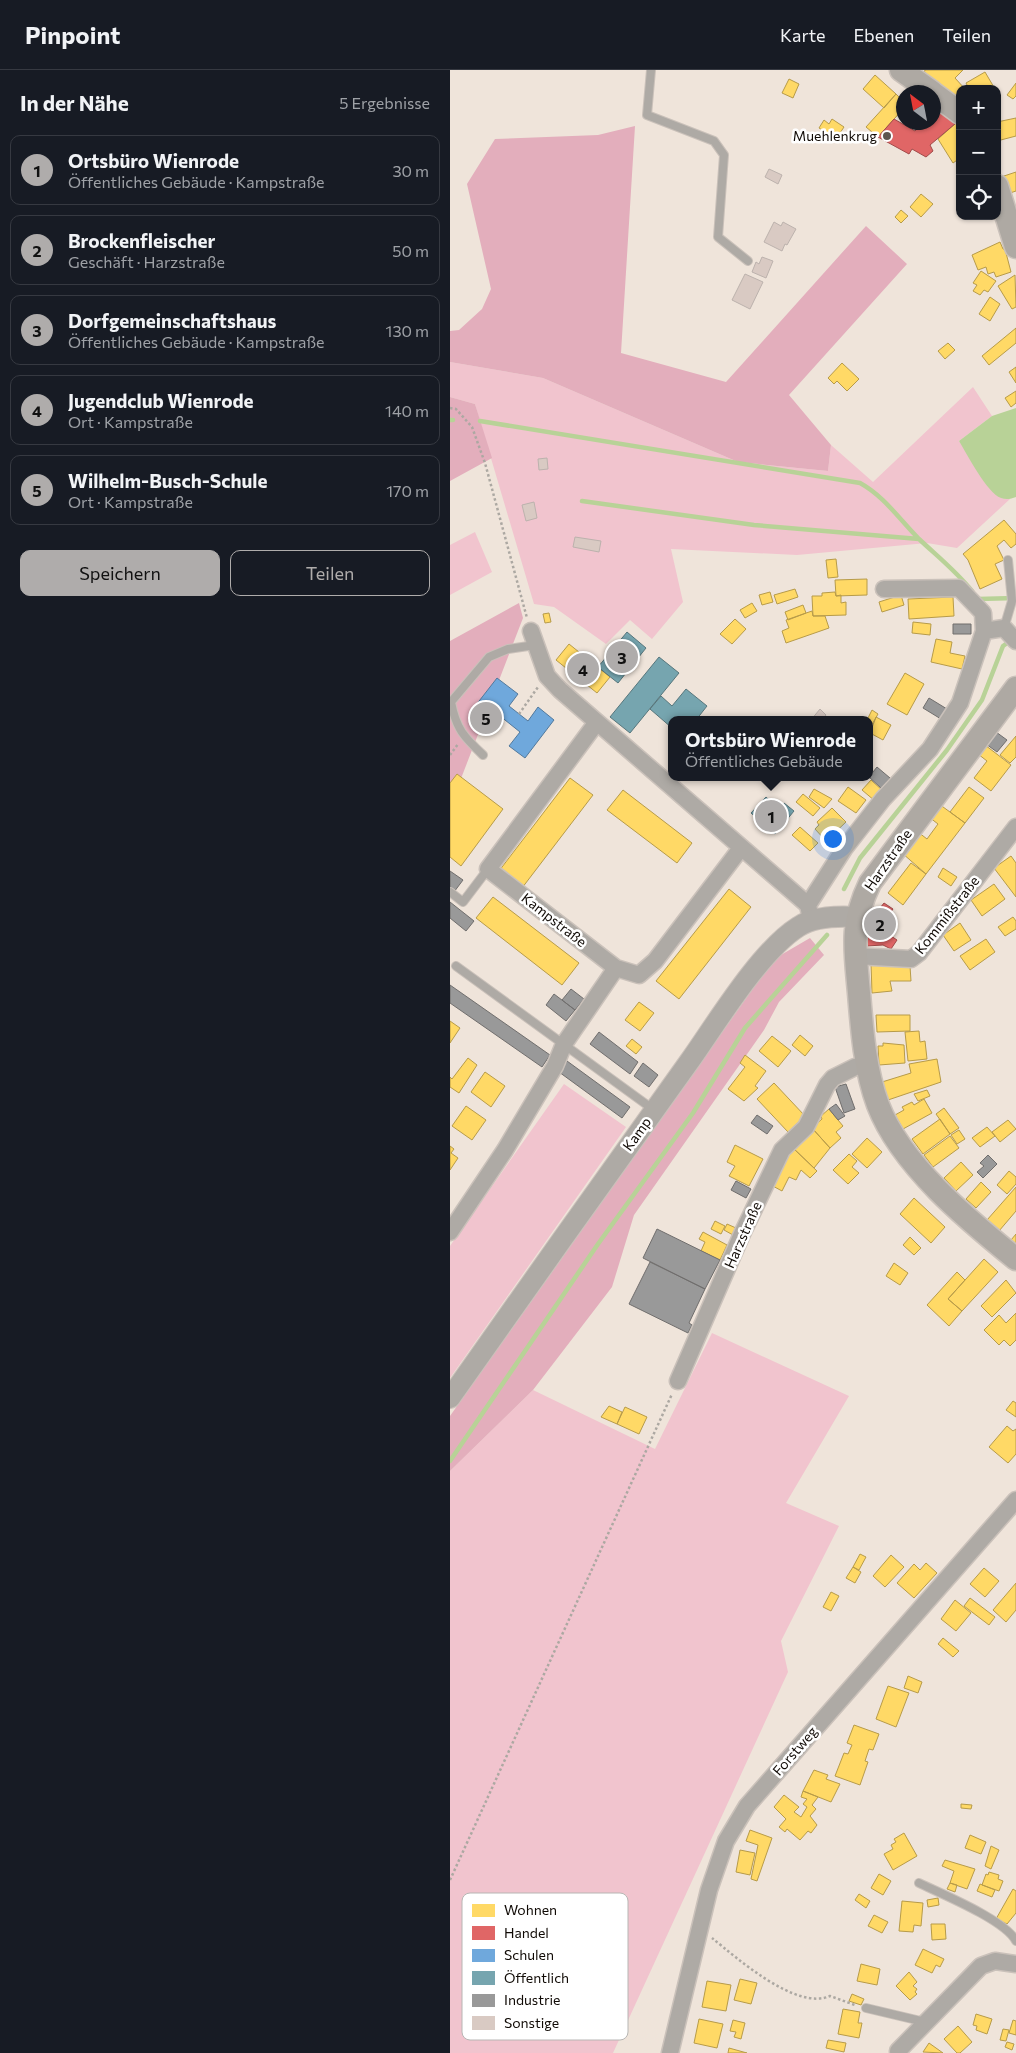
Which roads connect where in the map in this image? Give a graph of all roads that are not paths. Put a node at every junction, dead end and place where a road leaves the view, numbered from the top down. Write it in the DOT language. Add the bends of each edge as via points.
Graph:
graph roads {
  1 [pos="651,70"];
  2 [pos="901,70"];
  3 [pos="922,85"];
  4 [pos="941,99"];
  5 [pos="956,110"];
  6 [pos="1001,199"];
  7 [pos="1016,247"];
  8 [pos="748,261"];
  9 [pos="1008,560"];
  10 [pos="884,589"];
  11 [pos="984,632"];
  12 [pos="1009,634"];
  13 [pos="533,638"];
  14 [pos="1016,688"];
  15 [pos="597,722"];
  16 [pos="483,755"];
  17 [pos="1016,827"];
  18 [pos="741,848"];
  19 [pos="488,869"];
  20 [pos="450,892"];
  21 [pos="810,913"];
  22 [pos="857,917"];
  23 [pos="855,956"];
  24 [pos="456,966"];
  25 [pos="616,968"];
  26 [pos="564,1044"];
  27 [pos="867,1065"];
  28 [pos="654,1110"];
  29 [pos="450,1232"];
  30 [pos="1016,1259"];
  31 [pos="678,1381"];
  32 [pos="450,1398"];
  33 [pos="1016,1500"];
  34 [pos="919,1882"];
  35 [pos="1016,1941"];
  36 [pos="1016,1964"];
  37 [pos="866,2008"];
  38 [pos="927,2023"];
  39 [pos="898,2051"];
  40 [pos="670,2053"];
  1 -- 8 [label="lane" via="647,115 714,141 724,155 718,237"];
  2 -- 3 [label="main road"];
  4 -- 5 [label="main road"];
  6 -- 7 [label="main road"];
  9 -- 12 [label="lane"];
  10 -- 11 [label="street" via="959,588 983,612"];
  11 -- 12 [label="street"];
  11 -- 21 [label="street" via="960,703 930,750 883,799 844,849"];
  13 -- 15 [label="street" via="547,676"];
  13 -- 16 [label="lane" via="489,657 451,702 455,722 464,737"];
  14 -- 22 [label="main road, Harzstraße" via="878,870 862,899"];
  15 -- 18 [label="street"];
  15 -- 19 [label="street"];
  17 -- 23 [label="street, Kommißstraße" via="919,954 911,959"];
  18 -- 21 [label="street"];
  18 -- 25 [label="street, Kampstraße" via="655,960 639,975"];
  19 -- 20 [label="lane" via="463,902"];
  19 -- 25 [label="street, Kampstraße"];
  21 -- 22 [label="street, Kamp"];
  21 -- 28 [label="street, Kamp" via="761,963"];
  22 -- 23 [label="main road, Harzstraße"];
  23 -- 27 [label="main road, Harzstraße"];
  24 -- 26 [label="lane"];
  25 -- 26 [label="street"];
  26 -- 28 [label="lane"];
  26 -- 29 [label="street" via="505,1150"];
  27 -- 30 [label="main road, Harzstraße" via="878,1105 900,1145 969,1221"];
  27 -- 31 [label="street, Harzstraße" via="833,1078 806,1127 782,1150"];
  28 -- 32 [label="street, Kamp"];
  33 -- 40 [label="street, Forstweg" via="747,1806 726,1841 709,1890"];
  34 -- 35 [label="lane" via="1012,1932"];
  36 -- 38 [label="street" via="995,1961 981,1966"];
  37 -- 38 [label="lane"];
  38 -- 39 [label="street"];
}
